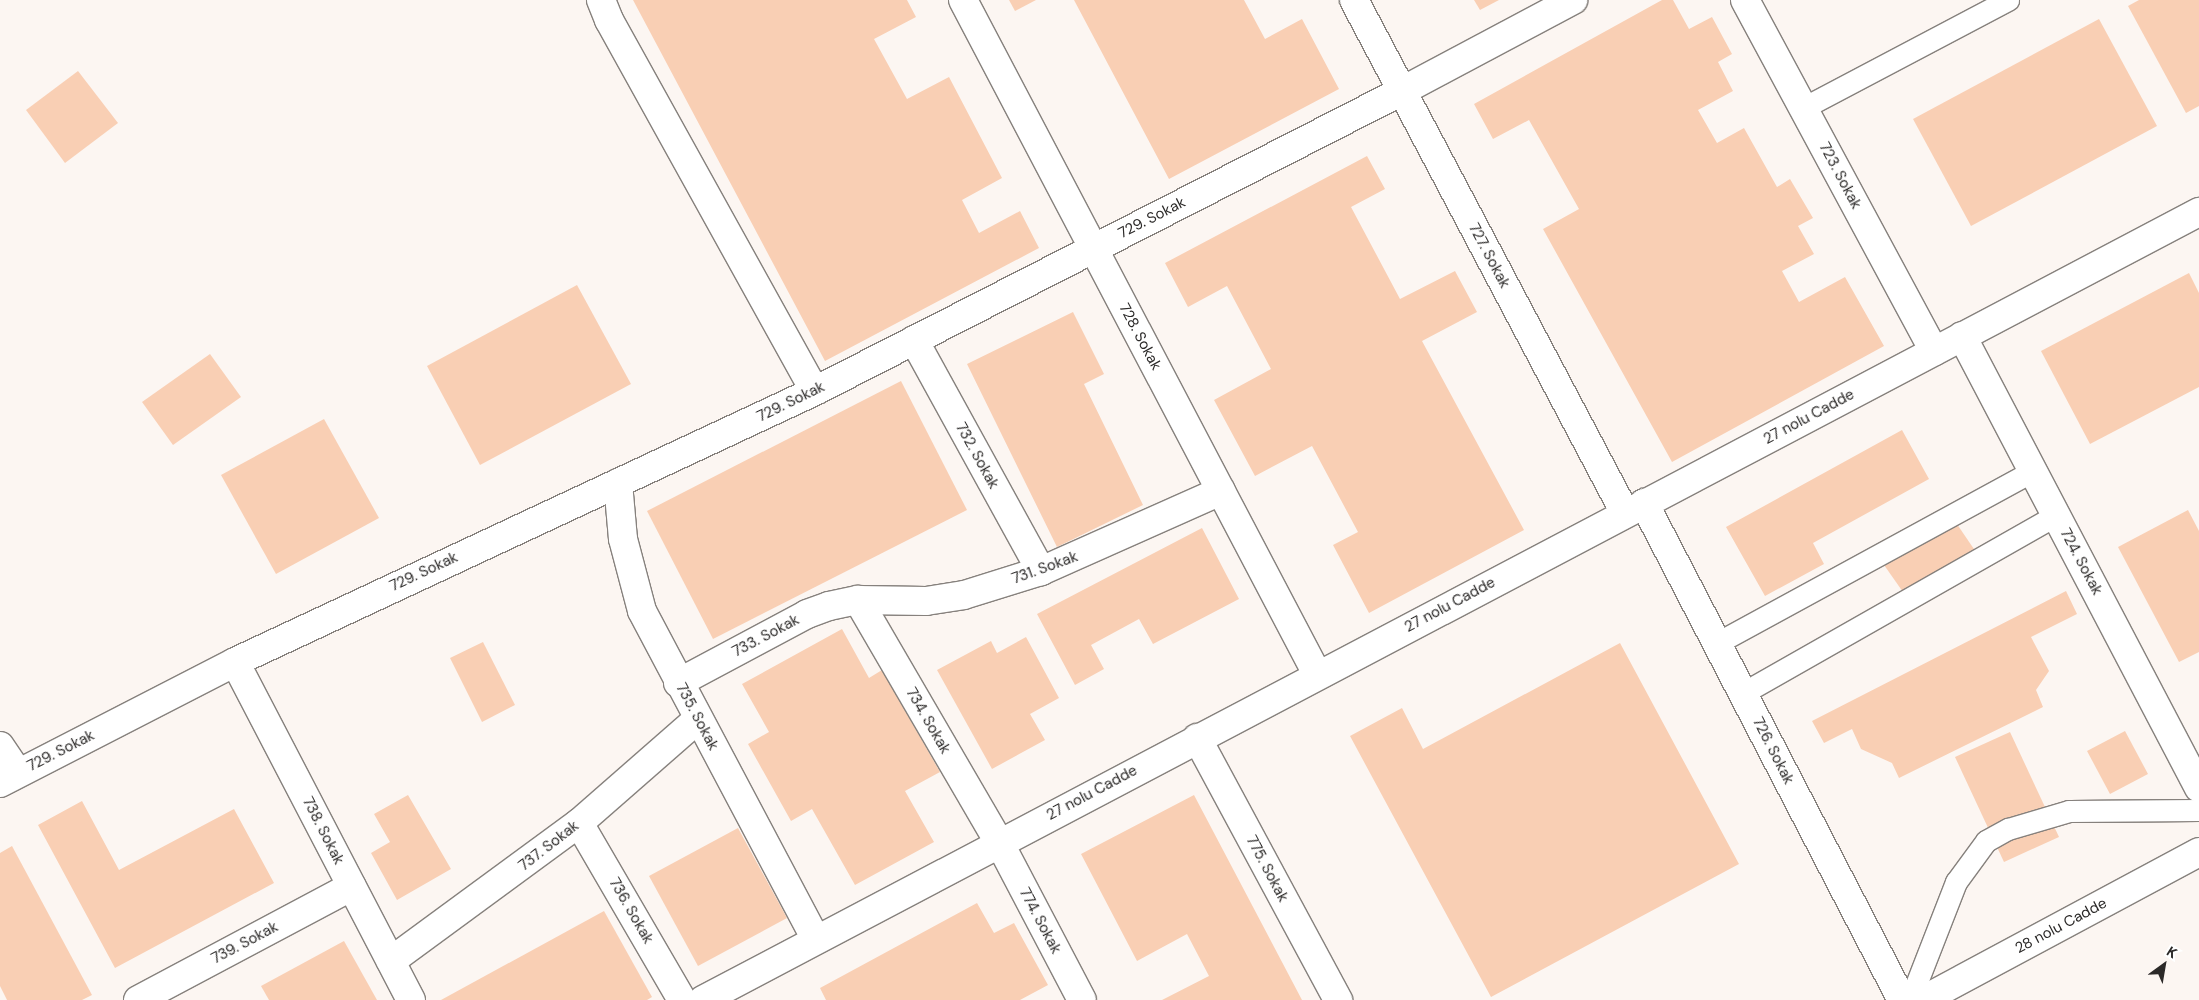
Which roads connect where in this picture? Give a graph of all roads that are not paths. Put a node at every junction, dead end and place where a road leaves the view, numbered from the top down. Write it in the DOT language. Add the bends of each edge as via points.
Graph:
graph roads {
  1 [pos="601,0"];
  2 [pos="963,0"];
  3 [pos="1354,0"];
  4 [pos="1573,0"];
  5 [pos="1744,0"];
  6 [pos="2008,0"];
  7 [pos="1402,91"];
  8 [pos="1803,108"];
  9 [pos="2199,212"];
  10 [pos="1093,248"];
  11 [pos="1962,336"];
  12 [pos="914,340"];
  13 [pos="1934,351"];
  14 [pos="815,391"];
  15 [pos="2033,471"];
  16 [pos="618,483"];
  17 [pos="1221,491"];
  18 [pos="1635,508"];
  19 [pos="2056,515"];
  20 [pos="1041,571"];
  21 [pos="858,600"];
  22 [pos="1716,643"];
  23 [pos="235,662"];
  24 [pos="1317,674"];
  25 [pos="678,683"];
  26 [pos="1743,693"];
  27 [pos="698,719"];
  28 [pos="1196,738"];
  29 [pos="0,746"];
  30 [pos="9,778"];
  31 [pos="2199,788"];
  32 [pos="2199,810"];
  33 [pos="580,823"];
  34 [pos="998,842"];
  35 [pos="2199,852"];
  36 [pos="352,886"];
  37 [pos="815,938"];
  38 [pos="391,961"];
  39 [pos="138,1000"];
  40 [pos="411,1000"];
  41 [pos="682,1000"];
  42 [pos="703,1000"];
  43 [pos="1082,1000"];
  44 [pos="1338,1000"];
  45 [pos="1902,1000"];
  46 [pos="1910,1000"];
  47 [pos="1923,1000"];
  1 -- 14 [label="street" via="609,20"];
  2 -- 10 [label="street, 728. Sokak"];
  3 -- 7 [label="street, 727. Sokak"];
  4 -- 7 [label="street, 729. Sokak"];
  5 -- 8 [label="street, 723. Sokak"];
  6 -- 8 [label="lane"];
  7 -- 10 [label="street, 729. Sokak"];
  7 -- 18 [label="street, 727. Sokak"];
  8 -- 13 [label="street, 723. Sokak"];
  9 -- 11 [label="street, 27 nolu Cadde"];
  10 -- 12 [label="street, 729. Sokak"];
  10 -- 17 [label="street, 728. Sokak"];
  11 -- 13 [label="street, 27 nolu Cadde"];
  11 -- 15 [label="street, 724. Sokak"];
  12 -- 14 [label="street, 729. Sokak"];
  12 -- 20 [label="street, 732. Sokak"];
  13 -- 18 [label="street, 27 nolu Cadde"];
  14 -- 16 [label="street, 729. Sokak"];
  15 -- 19 [label="street, 724. Sokak"];
  15 -- 22 [label="lane"];
  16 -- 23 [label="street, 729. Sokak"];
  16 -- 25 [label="street, 735. Sokak" via="622,539 642,611"];
  17 -- 20 [label="street, 731. Sokak"];
  17 -- 24 [label="street, 728. Sokak"];
  18 -- 22 [label="street, 726. Sokak"];
  18 -- 24 [label="street, 27 nolu Cadde"];
  19 -- 26 [label="lane"];
  19 -- 31 [label="street, 724. Sokak"];
  20 -- 21 [label="street, 731. Sokak" via="964,595 926,601"];
  21 -- 25 [label="street, 733. Sokak" via="807,614"];
  21 -- 34 [label="street, 734. Sokak"];
  22 -- 26 [label="street, 726. Sokak"];
  23 -- 30 [label="street, 729. Sokak"];
  23 -- 36 [label="street, 738. Sokak"];
  24 -- 28 [label="street, 27 nolu Cadde"];
  25 -- 27 [label="street, 735. Sokak"];
  26 -- 45 [label="street, 726. Sokak"];
  27 -- 33 [label="street, 737. Sokak"];
  27 -- 37 [label="street, 735. Sokak"];
  28 -- 34 [label="street, 27 nolu Cadde"];
  28 -- 44 [label="street, 775. Sokak"];
  29 -- 30 [label="street"];
  32 -- 46 [label="lane" via="2069,811 2008,829 1986,841 1956,882"];
  33 -- 38 [label="street, 737. Sokak"];
  33 -- 41 [label="street, 736. Sokak"];
  34 -- 37 [label="street, 27 nolu Cadde"];
  34 -- 43 [label="street, 774. Sokak"];
  35 -- 47 [label="street, 28 nolu Cadde"];
  36 -- 38 [label="street, 738. Sokak"];
  36 -- 39 [label="street, 739. Sokak"];
  37 -- 42 [label="street, 27 nolu Cadde"];
  38 -- 40 [label="street, 738. Sokak"];
}
